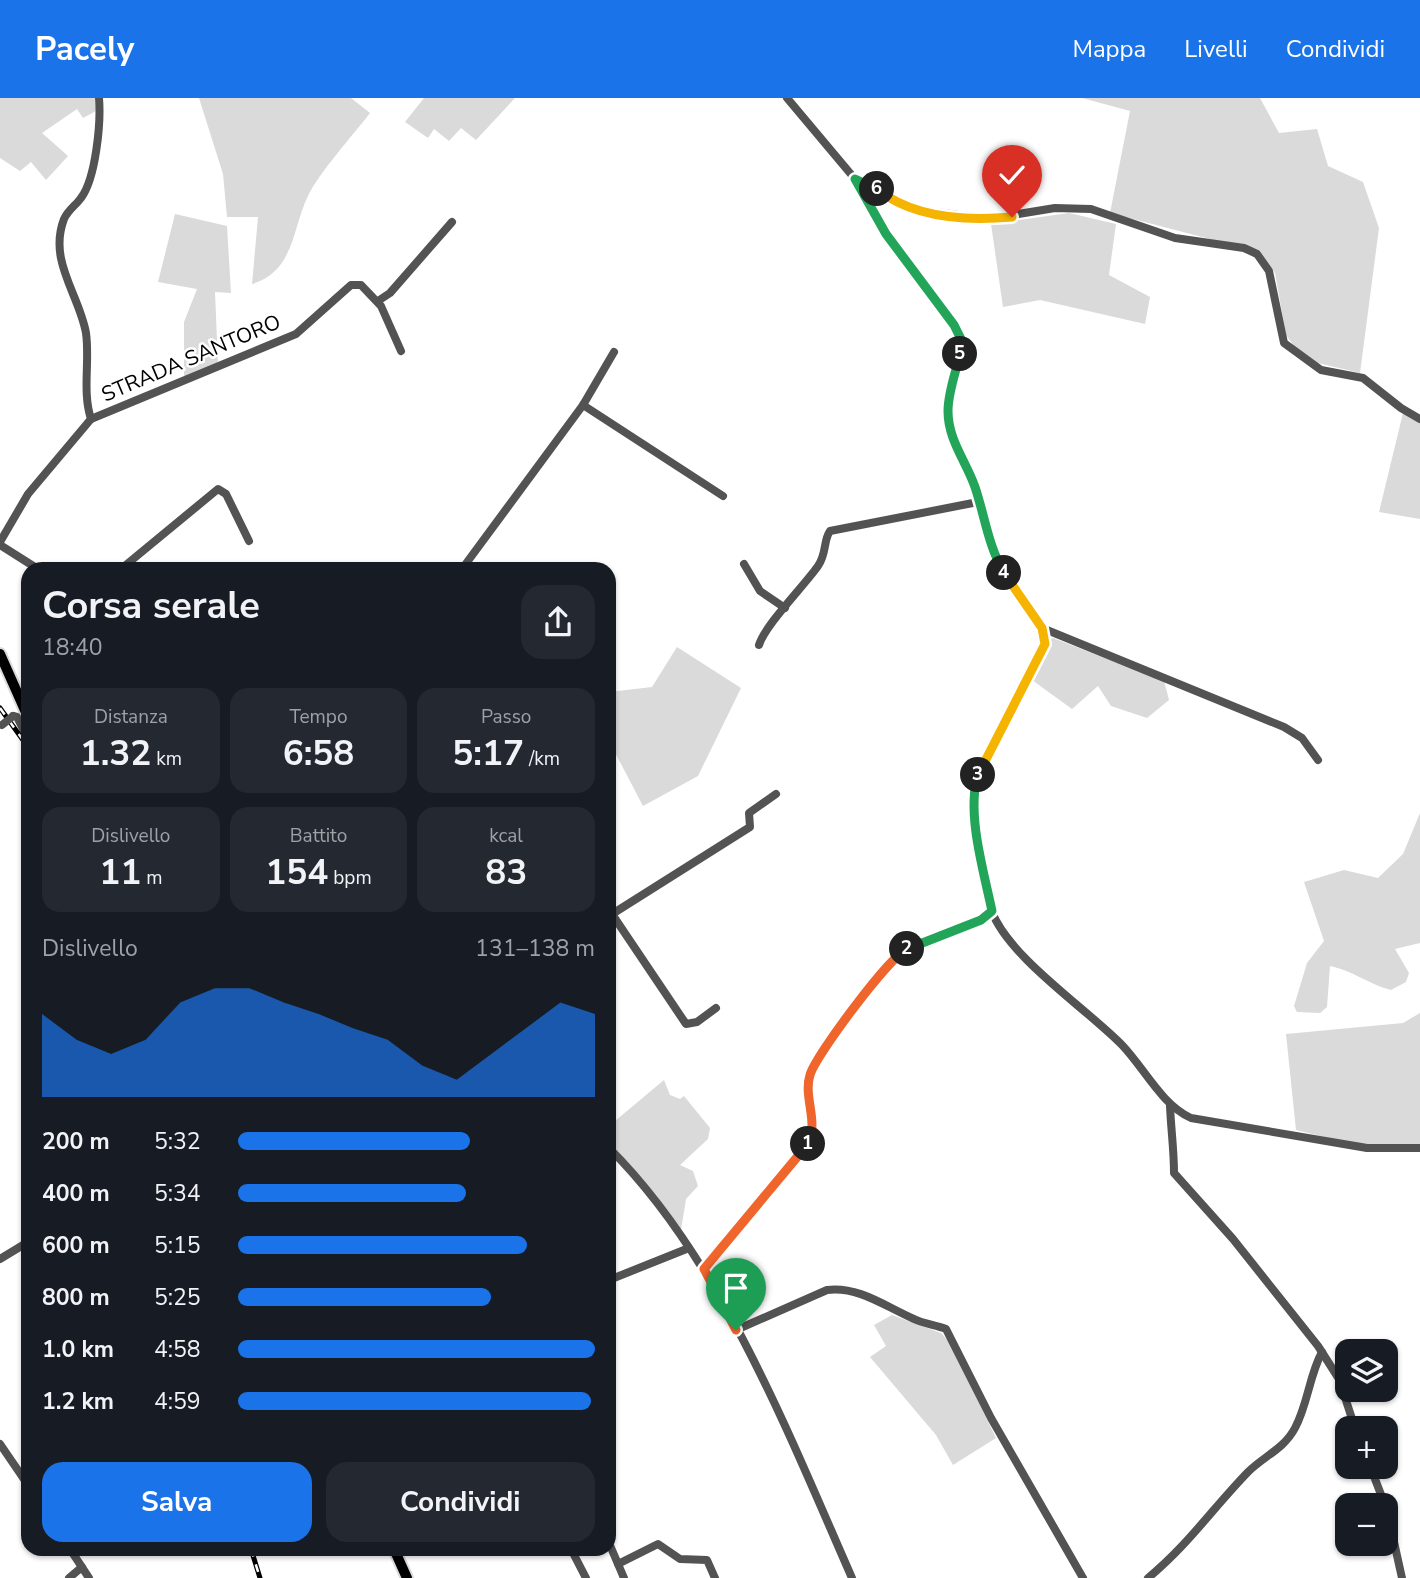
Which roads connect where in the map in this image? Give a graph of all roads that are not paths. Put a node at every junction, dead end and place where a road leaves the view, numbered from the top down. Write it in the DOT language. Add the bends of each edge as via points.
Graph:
graph roads {
  1 [pos="99,98"];
  2 [pos="786,98"];
  3 [pos="855,179"];
  4 [pos="453,222"];
  5 [pos="378,301"];
  6 [pos="401,351"];
  7 [pos="614,352"];
  8 [pos="583,405"];
  9 [pos="91,419"];
  10 [pos="1420,419"];
  11 [pos="723,496"];
  12 [pos="978,502"];
  13 [pos="249,541"];
  14 [pos="0,544"];
  15 [pos="27,562"];
  16 [pos="129,562"];
  17 [pos="467,562"];
  18 [pos="744,564"];
  19 [pos="785,608"];
  20 [pos="1042,628"];
  21 [pos="759,645"];
  22 [pos="0,654"];
  23 [pos="21,701"];
  24 [pos="1,726"];
  25 [pos="21,728"];
  26 [pos="1318,760"];
  27 [pos="776,794"];
  28 [pos="616,911"];
  29 [pos="992,911"];
  30 [pos="616,924"];
  31 [pos="716,1008"];
  32 [pos="1170,1106"];
  33 [pos="1420,1148"];
  34 [pos="616,1155"];
  35 [pos="21,1246"];
  36 [pos="690,1248"];
  37 [pos="0,1259"];
  38 [pos="704,1269"];
  39 [pos="616,1277"];
  40 [pos="736,1330"];
  41 [pos="1322,1352"];
  42 [pos="1352,1416"];
  43 [pos="0,1444"];
  44 [pos="21,1475"];
  45 [pos="75,1556"];
  46 [pos="397,1556"];
  47 [pos="575,1556"];
  48 [pos="615,1556"];
  49 [pos="1397,1556"];
  50 [pos="618,1564"];
  51 [pos="82,1567"];
  52 [pos="69,1578"];
  53 [pos="89,1578"];
  54 [pos="407,1578"];
  55 [pos="586,1578"];
  56 [pos="624,1578"];
  57 [pos="715,1578"];
  58 [pos="852,1578"];
  59 [pos="1083,1578"];
  60 [pos="1148,1578"];
  61 [pos="1402,1578"];
  1 -- 9 [label="street" via="93,165 82,197 64,218 60,247 85,331"];
  2 -- 3 [label="street"];
  3 -- 10 [label="street" via="869,182 906,208 988,219 1074,207 1091,209 1175,238 1244,248 1257,254 1269,271 1284,343 1321,370 1363,378"];
  3 -- 12 [label="street" via="886,234 961,339 948,414"];
  4 -- 5 [label="street"];
  5 -- 6 [label="street"];
  5 -- 9 [label="street, STRADA SANTORO" via="361,285 351,285 296,334"];
  7 -- 8 [label="street"];
  8 -- 11 [label="street"];
  8 -- 17 [label="street"];
  9 -- 14 [label="street, STRADA SANTORO" via="28,494"];
  12 -- 19 [label="street" via="830,531 825,554"];
  12 -- 20 [label="street" via="998,561"];
  13 -- 16 [label="street" via="226,494 218,489"];
  14 -- 15 [label="street"];
  18 -- 19 [label="street" via="760,591"];
  19 -- 21 [label="street"];
  20 -- 26 [label="street" via="1284,727 1302,738"];
  20 -- 29 [label="street" via="1045,644 975,782 979,846"];
  22 -- 23 [label="main road"];
  24 -- 25 [label="street, bridge" via="13,716"];
  27 -- 28 [label="street" via="749,813 750,827"];
  29 -- 32 [label="street" via="1038,970 1141,1065"];
  29 -- 38 [label="street" via="981,920 901,951 881,971 810,1073 812,1124 803,1153"];
  30 -- 31 [label="street" via="686,1024"];
  32 -- 33 [label="street" via="1191,1118 1332,1143"];
  32 -- 41 [label="street" via="1174,1173"];
  34 -- 36 [label="street" via="638,1177"];
  35 -- 37 [label="street"];
  36 -- 38 [label="street"];
  36 -- 39 [label="street"];
  38 -- 40 [label="street"];
  40 -- 58 [label="street" via="787,1430"];
  40 -- 59 [label="street" via="839,1288 946,1329"];
  41 -- 42 [label="street" via="1339,1379"];
  41 -- 60 [label="street" via="1288,1439 1246,1474 1193,1538"];
  43 -- 44 [label="street"];
  45 -- 51 [label="street"];
  46 -- 54 [label="main road"];
  47 -- 55 [label="street"];
  48 -- 50 [label="street"];
  49 -- 61 [label="street"];
  50 -- 56 [label="street"];
  50 -- 57 [label="street" via="658,1544 680,1559 707,1560"];
  51 -- 52 [label="street"];
  51 -- 53 [label="street"];
}
